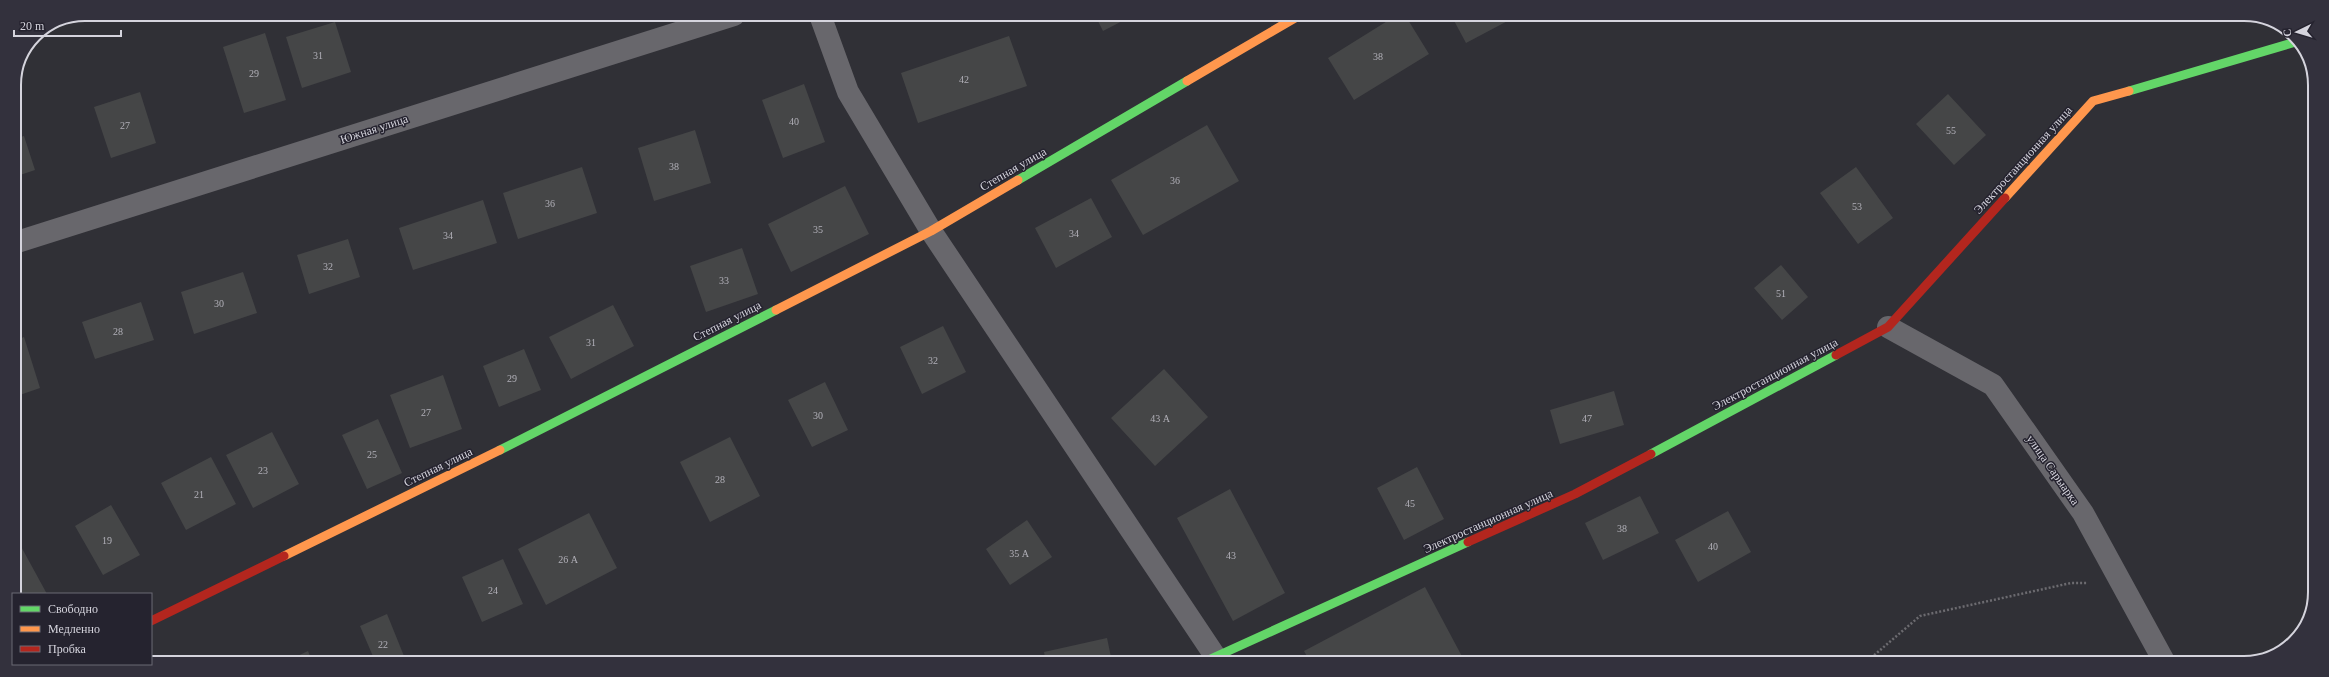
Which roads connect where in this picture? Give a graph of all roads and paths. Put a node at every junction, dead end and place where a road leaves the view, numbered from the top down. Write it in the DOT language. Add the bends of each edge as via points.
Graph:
graph roads {
  1 [pos="715,21"];
  2 [pos="822,21"];
  3 [pos="1290,21"];
  4 [pos="2277,47"];
  5 [pos="931,231"];
  6 [pos="21,240"];
  7 [pos="1888,327"];
  8 [pos="2122,584"];
  9 [pos="152,621"];
  10 [pos="1211,656"];
  11 [pos="1223,656"];
  12 [pos="1873,656"];
  13 [pos="2161,656"];
  1 -- 6 [label="street, Южная улица"];
  2 -- 5 [label="street" via="848,92"];
  3 -- 5 [label="street, Степная улица"];
  4 -- 7 [label="street, Электростанционная улица" via="2093,101"];
  5 -- 9 [label="street, Степная улица" via="470,465"];
  5 -- 10 [label="street"];
  7 -- 8 [label="street, улица Сарыарка" via="1993,385 2084,512"];
  7 -- 11 [label="street, Электростанционная улица" via="1576,494"];
  8 -- 12 [label="path" via="2070,583 1920,616"];
  8 -- 13 [label="street, улица Сарыарка"];
}
